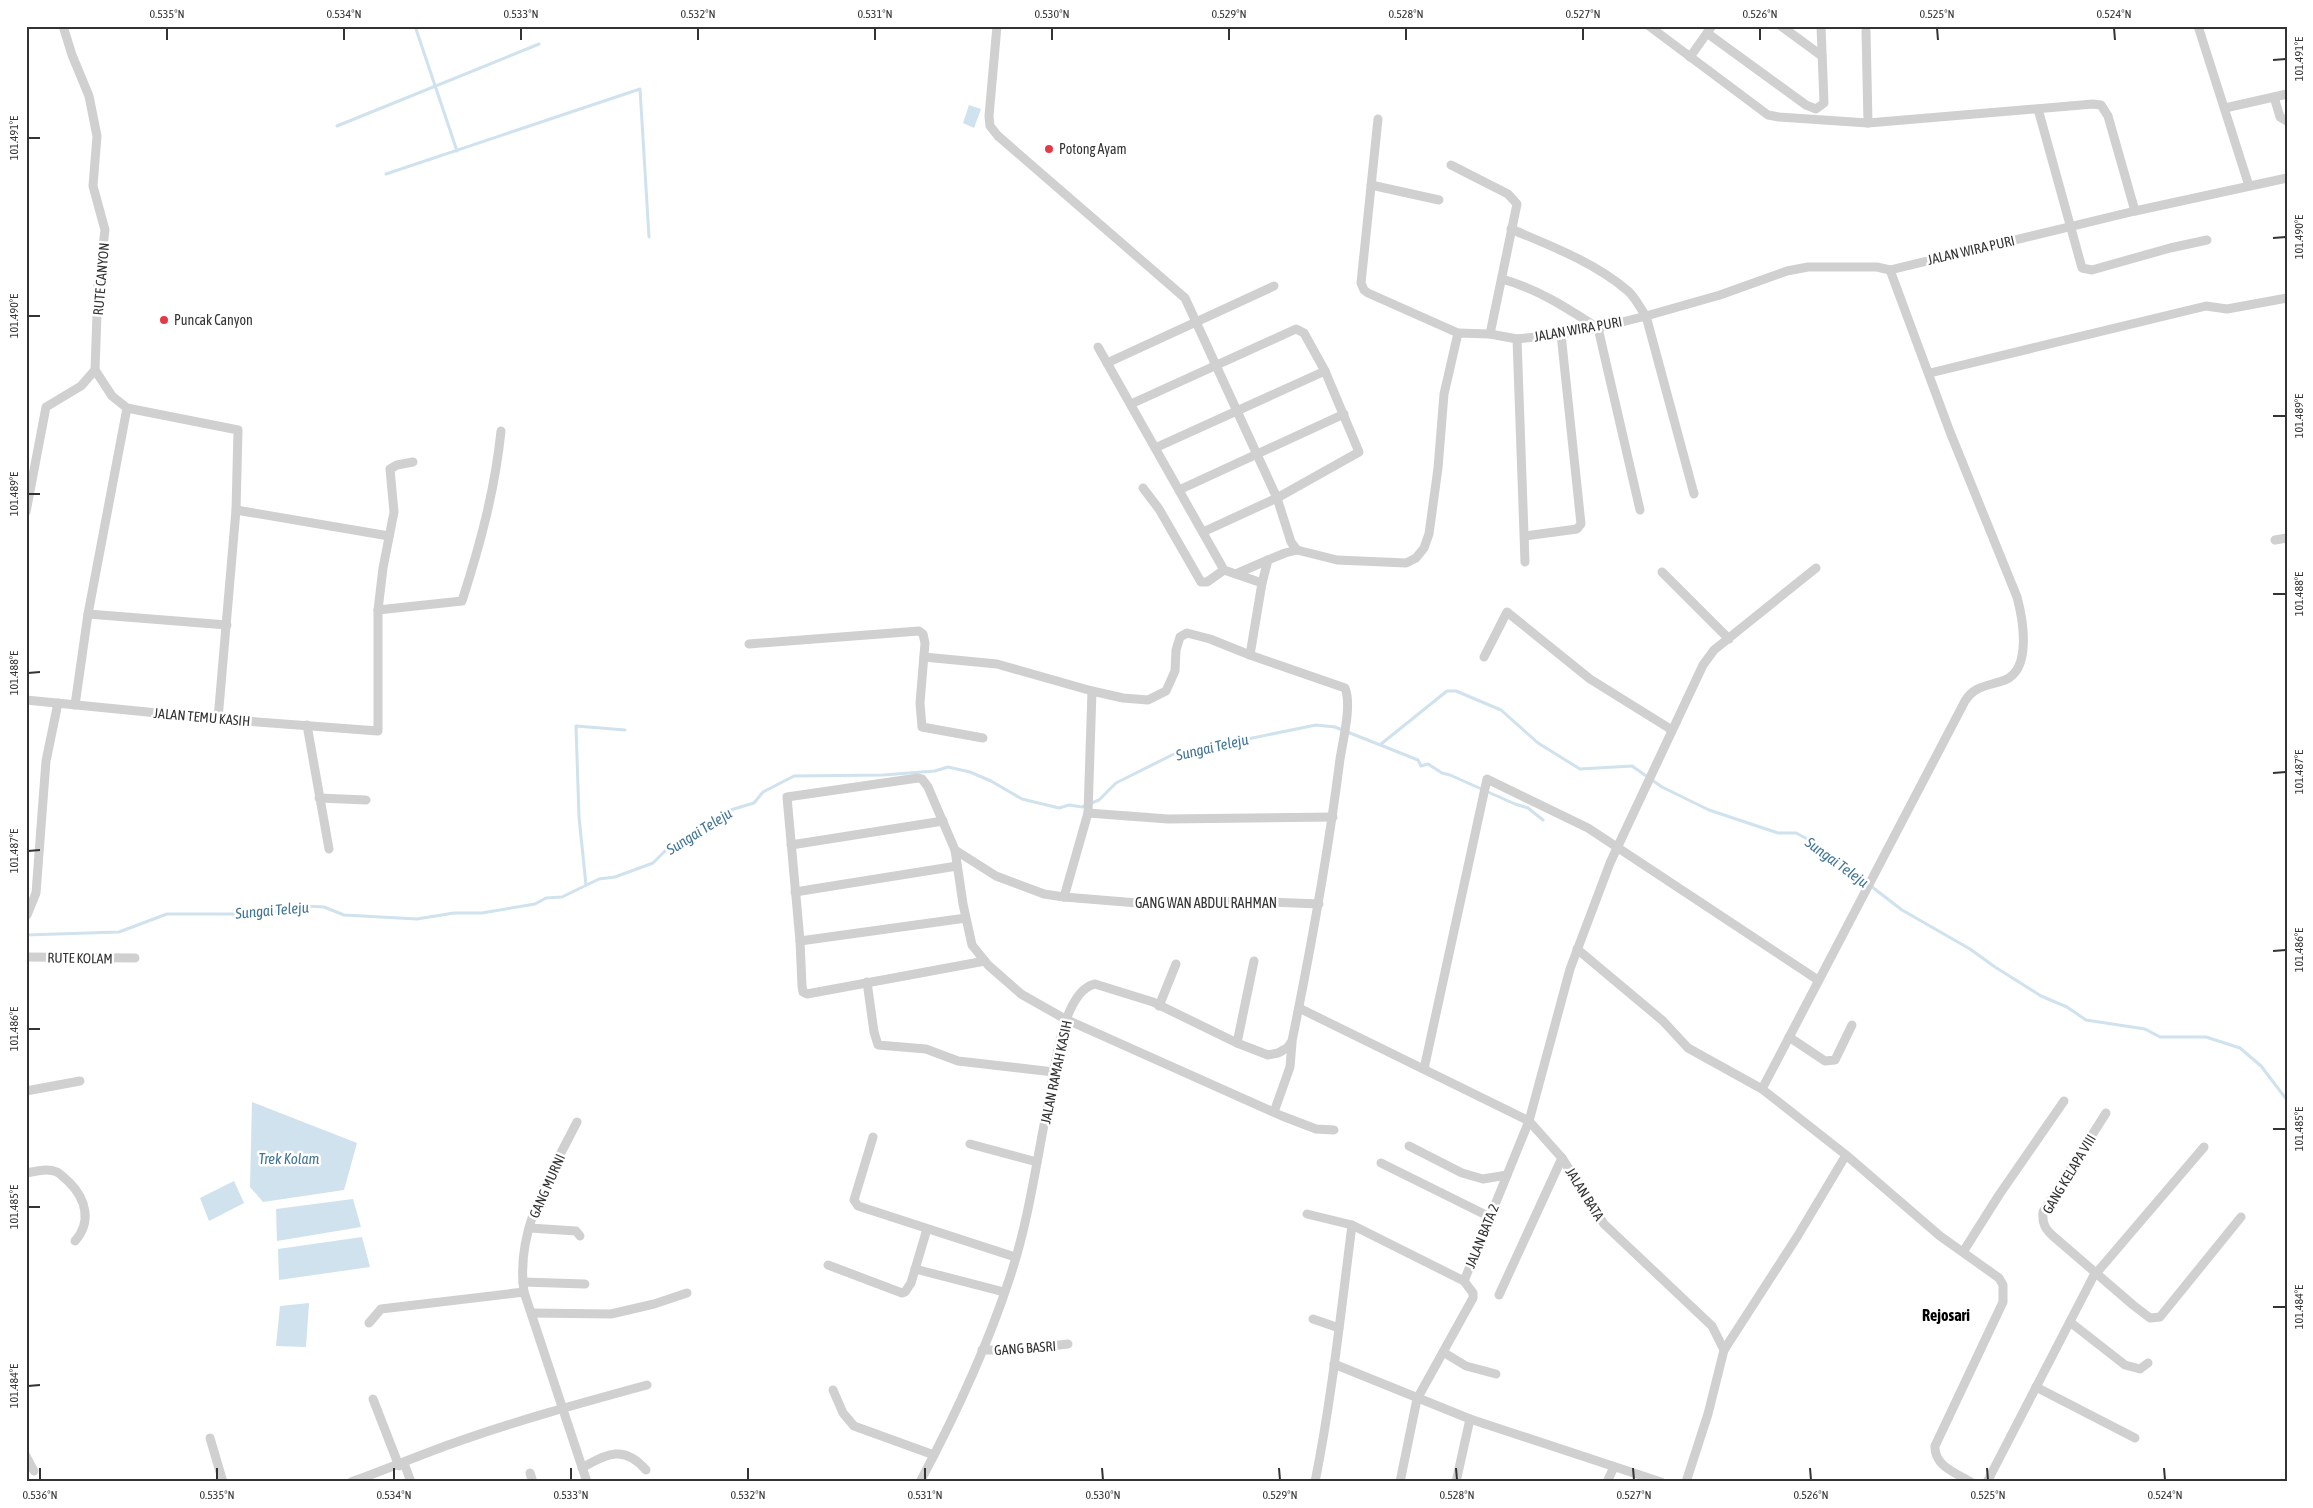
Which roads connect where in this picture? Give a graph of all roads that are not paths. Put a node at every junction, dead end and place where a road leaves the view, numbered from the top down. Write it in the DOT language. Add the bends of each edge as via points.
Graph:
graph roads {
  1 [pos="63,26"];
  2 [pos="996,26"];
  3 [pos="1649,26"];
  4 [pos="1781,26"];
  5 [pos="1821,26"];
  6 [pos="2198,26"];
  7 [pos="1710,30"];
  8 [pos="1866,31"];
  9 [pos="1822,56"];
  10 [pos="1690,57"];
  11 [pos="2287,94"];
  12 [pos="2274,98"];
  13 [pos="2225,108"];
  14 [pos="2038,109"];
  15 [pos="1378,119"];
  16 [pos="2287,121"];
  17 [pos="1868,122"];
  18 [pos="1452,165"];
  19 [pos="2287,178"];
  20 [pos="1371,185"];
  21 [pos="2249,186"];
  22 [pos="1438,200"];
  23 [pos="2135,211"];
  24 [pos="2069,227"];
  25 [pos="1511,229"];
  26 [pos="2207,240"];
  27 [pos="1890,270"];
  28 [pos="1502,279"];
  29 [pos="1274,286"];
  30 [pos="2287,298"];
  31 [pos="1646,316"];
  32 [pos="1197,323"];
  33 [pos="1598,328"];
  34 [pos="1458,333"];
  35 [pos="1490,334"];
  36 [pos="1561,334"];
  37 [pos="1517,339"];
  38 [pos="1098,347"];
  39 [pos="1107,363"];
  40 [pos="1216,366"];
  41 [pos="95,370"];
  42 [pos="1325,371"];
  43 [pos="1930,373"];
  44 [pos="1131,404"];
  45 [pos="127,408"];
  46 [pos="1237,411"];
  47 [pos="1344,414"];
  48 [pos="502,431"];
  49 [pos="1155,448"];
  50 [pos="1256,454"];
  51 [pos="413,462"];
  52 [pos="1143,488"];
  53 [pos="1179,490"];
  54 [pos="1694,494"];
  55 [pos="1277,498"];
  56 [pos="236,510"];
  57 [pos="1640,510"];
  58 [pos="26,512"];
  59 [pos="1203,532"];
  60 [pos="390,536"];
  61 [pos="1525,536"];
  62 [pos="2287,538"];
  63 [pos="2274,540"];
  64 [pos="1297,550"];
  65 [pos="1268,560"];
  66 [pos="1525,562"];
  67 [pos="1816,568"];
  68 [pos="1224,570"];
  69 [pos="1662,572"];
  70 [pos="1238,573"];
  71 [pos="1262,582"];
  72 [pos="378,610"];
  73 [pos="88,614"];
  74 [pos="227,625"];
  75 [pos="1729,639"];
  76 [pos="749,644"];
  77 [pos="1250,655"];
  78 [pos="924,657"];
  79 [pos="1484,657"];
  80 [pos="1092,691"];
  81 [pos="26,700"];
  82 [pos="58,703"];
  83 [pos="75,705"];
  84 [pos="218,720"];
  85 [pos="307,725"];
  86 [pos="1672,730"];
  87 [pos="983,738"];
  88 [pos="319,798"];
  89 [pos="366,800"];
  90 [pos="1088,811"];
  91 [pos="1333,818"];
  92 [pos="943,821"];
  93 [pos="791,845"];
  94 [pos="1617,848"];
  95 [pos="329,849"];
  96 [pos="955,850"];
  97 [pos="957,866"];
  98 [pos="795,892"];
  99 [pos="1064,897"];
  100 [pos="1319,904"];
  101 [pos="27,916"];
  102 [pos="966,918"];
  103 [pos="800,941"];
  104 [pos="1577,949"];
  105 [pos="26,957"];
  106 [pos="135,958"];
  107 [pos="985,961"];
  108 [pos="1254,961"];
  109 [pos="1176,964"];
  110 [pos="1818,980"];
  111 [pos="867,982"];
  112 [pos="1159,1006"];
  113 [pos="1299,1008"];
  114 [pos="1065,1019"];
  115 [pos="1852,1025"];
  116 [pos="1789,1037"];
  117 [pos="1292,1041"];
  118 [pos="1236,1043"];
  119 [pos="1424,1069"];
  120 [pos="1054,1072"];
  121 [pos="80,1081"];
  122 [pos="1762,1089"];
  123 [pos="26,1091"];
  124 [pos="2064,1101"];
  125 [pos="1274,1112"];
  126 [pos="2106,1113"];
  127 [pos="1528,1121"];
  128 [pos="577,1122"];
  129 [pos="1334,1130"];
  130 [pos="873,1137"];
  131 [pos="970,1144"];
  132 [pos="1409,1146"];
  133 [pos="2204,1147"];
  134 [pos="1846,1155"];
  135 [pos="1562,1158"];
  136 [pos="1037,1162"];
  137 [pos="1381,1163"];
  138 [pos="26,1173"];
  139 [pos="1507,1175"];
  140 [pos="1308,1214"];
  141 [pos="1490,1217"];
  142 [pos="2241,1217"];
  143 [pos="1352,1225"];
  144 [pos="530,1228"];
  145 [pos="927,1229"];
  146 [pos="580,1236"];
  147 [pos="75,1241"];
  148 [pos="1963,1252"];
  149 [pos="1015,1257"];
  150 [pos="828,1265"];
  151 [pos="915,1269"];
  152 [pos="2096,1274"];
  153 [pos="1464,1281"];
  154 [pos="523,1282"];
  155 [pos="584,1284"];
  156 [pos="524,1292"];
  157 [pos="1004,1292"];
  158 [pos="687,1293"];
  159 [pos="1499,1295"];
  160 [pos="532,1313"];
  161 [pos="1313,1319"];
  162 [pos="2070,1322"];
  163 [pos="369,1323"];
  164 [pos="1339,1328"];
  165 [pos="1068,1344"];
  166 [pos="982,1350"];
  167 [pos="1724,1350"];
  168 [pos="1443,1352"];
  169 [pos="2148,1363"];
  170 [pos="1334,1364"];
  171 [pos="1496,1374"];
  172 [pos="647,1385"];
  173 [pos="2036,1387"];
  174 [pos="833,1390"];
  175 [pos="373,1399"];
  176 [pos="1417,1399"];
  177 [pos="563,1408"];
  178 [pos="1470,1419"];
  179 [pos="210,1438"];
  180 [pos="2135,1438"];
  181 [pos="934,1455"];
  182 [pos="26,1456"];
  183 [pos="402,1464"];
  184 [pos="1614,1467"];
  185 [pos="582,1468"];
  186 [pos="646,1470"];
  187 [pos="34,1471"];
  188 [pos="1457,1481"];
  189 [pos="223,1482"];
  190 [pos="351,1482"];
  191 [pos="411,1482"];
  192 [pos="587,1482"];
  193 [pos="920,1482"];
  194 [pos="1314,1482"];
  195 [pos="1400,1482"];
  196 [pos="1607,1482"];
  197 [pos="1661,1482"];
  198 [pos="1686,1482"];
  199 [pos="1971,1482"];
  200 [pos="1987,1482"];
  1 -- 41 [label="street, RUTE CANYON" via="89,96 97,136 93,186 105,230 98,286"];
  2 -- 32 [label="street" via="990,126 1185,298"];
  3 -- 10 [label="street"];
  4 -- 9 [label="street"];
  5 -- 9 [label="street"];
  6 -- 13 [label="street"];
  7 -- 9 [label="street" via="1811,108 1820,108 1824,103"];
  7 -- 10 [label="street"];
  8 -- 17 [label="street"];
  10 -- 17 [label="street" via="1768,115"];
  11 -- 12 [label="street"];
  12 -- 13 [label="street"];
  12 -- 16 [label="street" via="2280,117"];
  13 -- 21 [label="street"];
  14 -- 17 [label="street"];
  14 -- 23 [label="street" via="2093,104 2105,109"];
  14 -- 24 [label="street"];
  15 -- 20 [label="street"];
  18 -- 25 [label="street" via="1508,194 1517,204"];
  19 -- 21 [label="street, JALAN WIRA PURI"];
  20 -- 22 [label="street"];
  20 -- 34 [label="street" via="1361,283 1364,290"];
  21 -- 23 [label="street, JALAN WIRA PURI"];
  23 -- 24 [label="street, JALAN WIRA PURI"];
  24 -- 26 [label="street" via="2082,268 2089,271"];
  24 -- 27 [label="street, JALAN WIRA PURI"];
  25 -- 28 [label="street"];
  25 -- 31 [label="street" via="1571,254 1604,274 1629,292"];
  27 -- 31 [label="street, JALAN WIRA PURI" via="1877,267 1808,267"];
  27 -- 43 [label="street"];
  28 -- 33 [label="street" via="1550,297"];
  28 -- 35 [label="street"];
  29 -- 32 [label="street"];
  30 -- 43 [label="street" via="2227,310 2206,306"];
  31 -- 33 [label="street, JALAN WIRA PURI"];
  31 -- 54 [label="street"];
  32 -- 39 [label="street"];
  32 -- 40 [label="street"];
  33 -- 36 [label="street, JALAN WIRA PURI"];
  33 -- 57 [label="street"];
  34 -- 35 [label="street, JALAN WIRA PURI"];
  34 -- 64 [label="street" via="1444,394 1438,468 1429,534 1424,548 1416,558 1406,563 1337,560"];
  35 -- 37 [label="street, JALAN WIRA PURI"];
  36 -- 37 [label="street, JALAN WIRA PURI"];
  36 -- 61 [label="street" via="1581,524 1577,529"];
  37 -- 61 [label="street"];
  38 -- 39 [label="street"];
  39 -- 44 [label="street"];
  40 -- 42 [label="street" via="1296,329 1304,333"];
  40 -- 44 [label="street"];
  40 -- 46 [label="street"];
  41 -- 45 [label="street" via="112,396"];
  41 -- 58 [label="street" via="81,386 46,407"];
  42 -- 46 [label="street"];
  42 -- 47 [label="street"];
  43 -- 110 [label="street" via="1950,432 2017,597 2021,613 2022,659 2010,677 1970,693"];
  44 -- 49 [label="street"];
  45 -- 56 [label="street" via="238,430"];
  45 -- 73 [label="street"];
  46 -- 49 [label="street"];
  46 -- 50 [label="street"];
  47 -- 50 [label="street"];
  47 -- 55 [label="street" via="1359,452"];
  48 -- 72 [label="street" via="485,528 462,601"];
  49 -- 53 [label="street"];
  50 -- 53 [label="street"];
  50 -- 55 [label="street"];
  51 -- 60 [label="street" via="390,469 394,512"];
  52 -- 68 [label="street" via="1160,510 1201,582 1207,582"];
  53 -- 59 [label="street"];
  55 -- 59 [label="street"];
  55 -- 64 [label="street" via="1291,542"];
  56 -- 60 [label="street"];
  56 -- 74 [label="street"];
  59 -- 68 [label="street"];
  60 -- 72 [label="street"];
  61 -- 66 [label="street"];
  62 -- 63 [label="street"];
  64 -- 65 [label="street"];
  65 -- 70 [label="street"];
  65 -- 71 [label="street"];
  67 -- 75 [label="street, JALAN BATA 2"];
  68 -- 70 [label="street"];
  69 -- 75 [label="street"];
  70 -- 71 [label="street"];
  71 -- 77 [label="street"];
  72 -- 85 [label="street, JALAN TEMU KASIH" via="378,731"];
  73 -- 74 [label="street"];
  73 -- 83 [label="street"];
  74 -- 84 [label="street"];
  75 -- 86 [label="street, JALAN BATA 2" via="1714,650 1704,665"];
  76 -- 78 [label="street" via="919,631 924,636"];
  77 -- 80 [label="street" via="1187,633 1180,636 1175,672 1166,691 1148,700"];
  77 -- 91 [label="street" via="1345,688 1346,715"];
  78 -- 80 [label="street" via="997,664"];
  78 -- 87 [label="street" via="920,703 922,727"];
  79 -- 86 [label="street" via="1507,612 1590,679"];
  80 -- 90 [label="street"];
  81 -- 82 [label="street, JALAN TEMU KASIH"];
  82 -- 83 [label="street, JALAN TEMU KASIH"];
  82 -- 101 [label="street" via="46,761 36,893"];
  83 -- 84 [label="street, JALAN TEMU KASIH"];
  84 -- 85 [label="street, JALAN TEMU KASIH"];
  85 -- 88 [label="street"];
  86 -- 94 [label="street, JALAN BATA 2"];
  88 -- 89 [label="street"];
  88 -- 95 [label="street"];
  90 -- 91 [label="street" via="1168,819"];
  90 -- 99 [label="street"];
  91 -- 100 [label="street"];
  92 -- 93 [label="street"];
  92 -- 93 [label="street" via="928,787 918,778 787,797"];
  92 -- 96 [label="street"];
  93 -- 98 [label="street"];
  94 -- 104 [label="street, JALAN BATA 2"];
  94 -- 110 [label="street"];
  94 -- 119 [label="street" via="1579,824 1489,779 1485,782"];
  96 -- 97 [label="street"];
  96 -- 99 [label="street, GANG WAN ABDUL RAHMAN" via="996,876 1044,894"];
  97 -- 98 [label="street"];
  97 -- 102 [label="street"];
  98 -- 103 [label="street"];
  99 -- 100 [label="street, GANG WAN ABDUL RAHMAN" via="1162,905 1248,901"];
  100 -- 113 [label="street"];
  102 -- 103 [label="street"];
  102 -- 107 [label="street" via="972,945"];
  103 -- 111 [label="street" via="803,992 813,993"];
  104 -- 122 [label="street" via="1663,1021 1688,1048"];
  104 -- 127 [label="street, JALAN BATA 2"];
  105 -- 106 [label="street, RUTE KOLAM"];
  107 -- 111 [label="street"];
  107 -- 114 [label="street" via="1022,994"];
  108 -- 118 [label="street"];
  109 -- 112 [label="street"];
  110 -- 116 [label="street"];
  111 -- 120 [label="street" via="878,1045 926,1049 958,1061"];
  112 -- 114 [label="street, JALAN RAMAH KASIH" via="1095,984 1084,988"];
  112 -- 118 [label="street, JALAN RAMAH KASIH"];
  113 -- 117 [label="street"];
  113 -- 119 [label="street, JALAN BATA"];
  114 -- 120 [label="street, JALAN RAMAH KASIH"];
  114 -- 125 [label="street"];
  115 -- 116 [label="street" via="1834,1060 1825,1061"];
  116 -- 122 [label="street"];
  117 -- 118 [label="street, JALAN RAMAH KASIH" via="1287,1048 1268,1055"];
  117 -- 125 [label="street" via="1290,1068"];
  119 -- 127 [label="street, JALAN BATA"];
  120 -- 136 [label="street, JALAN RAMAH KASIH"];
  121 -- 123 [label="street"];
  122 -- 134 [label="street"];
  124 -- 148 [label="street"];
  125 -- 129 [label="street" via="1316,1129"];
  126 -- 152 [label="street, GANG KELAPA VIII" via="2043,1212 2042,1221 2046,1230"];
  127 -- 135 [label="street, JALAN BATA"];
  127 -- 139 [label="street, JALAN BATA 2"];
  128 -- 144 [label="street, GANG MURNI" via="533,1210"];
  130 -- 145 [label="street" via="854,1200 856,1204"];
  131 -- 136 [label="street"];
  132 -- 139 [label="street" via="1462,1173 1483,1179"];
  133 -- 152 [label="street"];
  134 -- 148 [label="street"];
  134 -- 167 [label="street" via="1798,1237"];
  135 -- 159 [label="street"];
  135 -- 167 [label="street, JALAN BATA" via="1604,1224 1701,1314 1712,1326"];
  136 -- 149 [label="street, JALAN RAMAH KASIH"];
  137 -- 141 [label="street"];
  138 -- 147 [label="street" via="58,1172 75,1189 84,1208 85,1223 83,1232"];
  139 -- 141 [label="street, JALAN BATA 2"];
  140 -- 143 [label="street"];
  141 -- 153 [label="street, JALAN BATA 2"];
  142 -- 152 [label="street" via="2160,1317 2150,1318"];
  143 -- 153 [label="street"];
  143 -- 164 [label="street"];
  144 -- 146 [label="street" via="576,1230"];
  144 -- 154 [label="street, GANG MURNI" via="522,1265"];
  145 -- 149 [label="street"];
  145 -- 151 [label="street"];
  148 -- 199 [label="street" via="1999,1278 2003,1286 2003,1302 1935,1446 1939,1462"];
  149 -- 157 [label="street, JALAN RAMAH KASIH"];
  150 -- 151 [label="street" via="902,1293 908,1290"];
  151 -- 157 [label="street"];
  152 -- 162 [label="street"];
  153 -- 168 [label="street, JALAN BATA 2" via="1474,1298"];
  154 -- 155 [label="street"];
  154 -- 156 [label="street, GANG MURNI"];
  156 -- 160 [label="street, GANG MURNI"];
  156 -- 163 [label="street" via="381,1309"];
  157 -- 166 [label="street, JALAN RAMAH KASIH"];
  158 -- 160 [label="street" via="611,1314"];
  160 -- 177 [label="street, GANG MURNI"];
  161 -- 164 [label="street"];
  162 -- 169 [label="street" via="2125,1365 2140,1370"];
  162 -- 173 [label="street"];
  164 -- 170 [label="street"];
  165 -- 166 [label="street, GANG BASRI"];
  166 -- 181 [label="street, JALAN RAMAH KASIH"];
  167 -- 198 [label="street"];
  168 -- 171 [label="street" via="1466,1366"];
  168 -- 176 [label="street, JALAN BATA 2"];
  170 -- 176 [label="street"];
  170 -- 194 [label="street" via="1324,1438"];
  172 -- 177 [label="street"];
  173 -- 180 [label="street"];
  173 -- 200 [label="street"];
  174 -- 181 [label="street" via="843,1413 854,1426"];
  175 -- 183 [label="street"];
  176 -- 178 [label="street"];
  176 -- 195 [label="street, JALAN BATA 2"];
  177 -- 183 [label="street" via="450,1444"];
  177 -- 185 [label="street, GANG MURNI"];
  178 -- 184 [label="street"];
  178 -- 188 [label="street"];
  179 -- 189 [label="street"];
  181 -- 193 [label="street, JALAN RAMAH KASIH"];
  182 -- 187 [label="street"];
  183 -- 190 [label="street"];
  183 -- 191 [label="street"];
  184 -- 196 [label="street"];
  184 -- 197 [label="street"];
  185 -- 186 [label="street" via="621,1453 631,1456"];
  185 -- 192 [label="street, GANG MURNI"];
}
